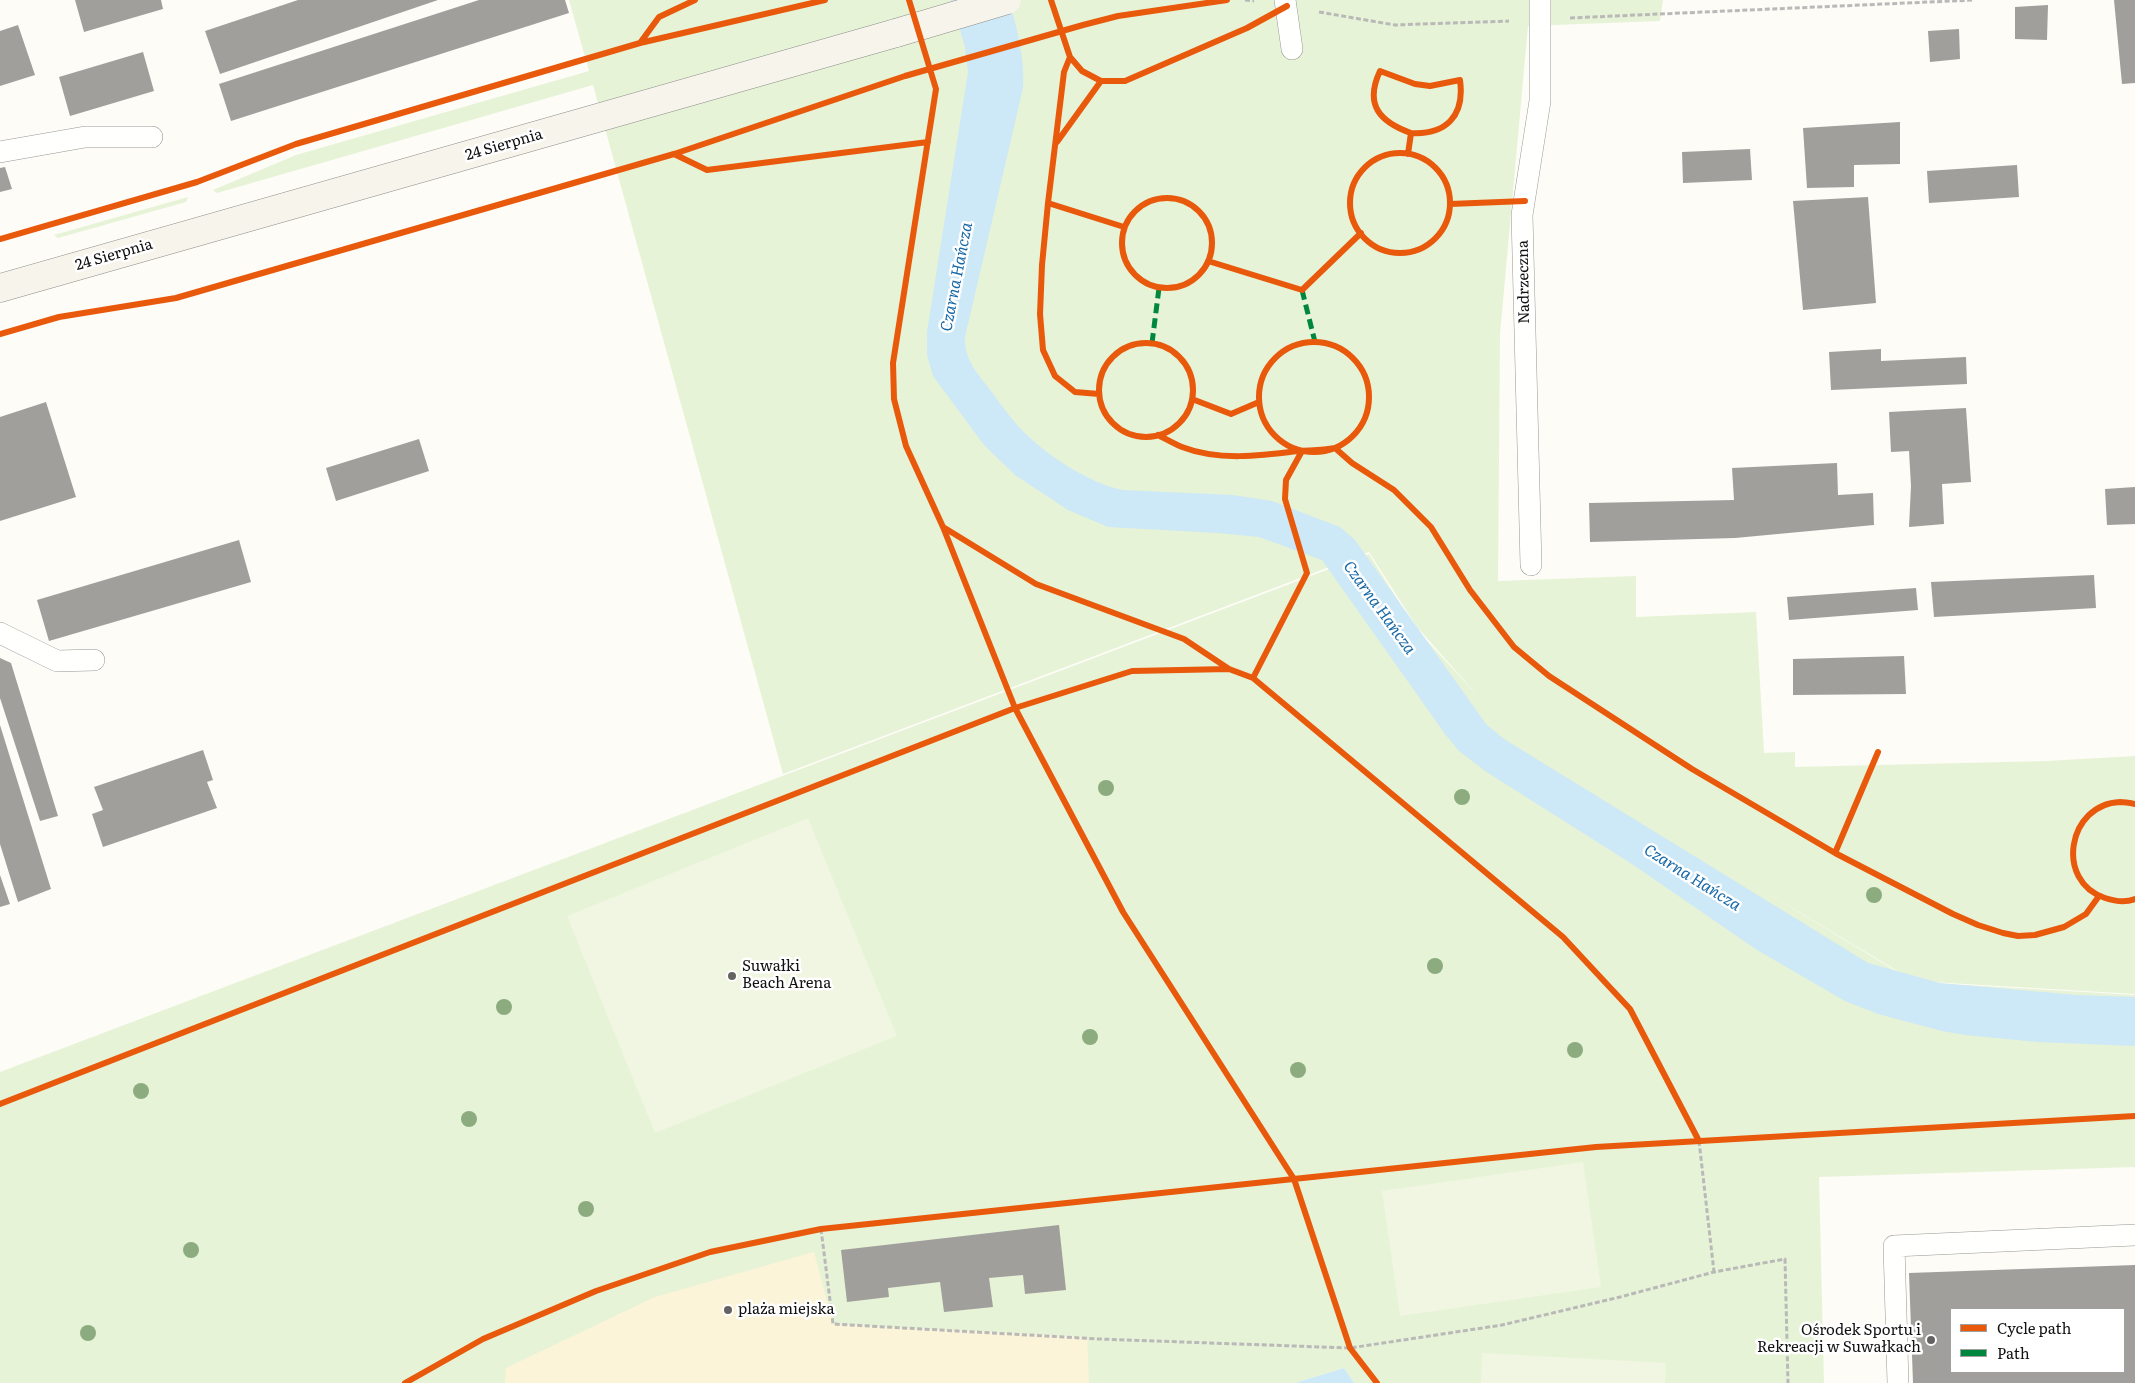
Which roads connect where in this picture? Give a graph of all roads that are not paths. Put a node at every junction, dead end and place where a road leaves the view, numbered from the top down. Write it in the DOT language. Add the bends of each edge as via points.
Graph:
graph roads {
  1 [pos="1007,0"];
  2 [pos="1286,3"];
  3 [pos="1540,10"];
  4 [pos="1292,49"];
  5 [pos="152,137"];
  6 [pos="0,152"];
  7 [pos="0,288"];
  8 [pos="1531,565"];
  9 [pos="0,632"];
  10 [pos="94,660"];
  11 [pos="2135,1235"];
  12 [pos="1898,1383"];
  1 -- 7 [label="main road, 24 Sierpnia, bridge"];
  2 -- 4 [label="lane"];
  3 -- 8 [label="lane, Nadrzeczna" via="1540,101 1522,215"];
  5 -- 6 [label="lane" via="85,136"];
  9 -- 10 [label="lane" via="57,661"];
  11 -- 12 [label="lane" via="1894,1246"];
}
